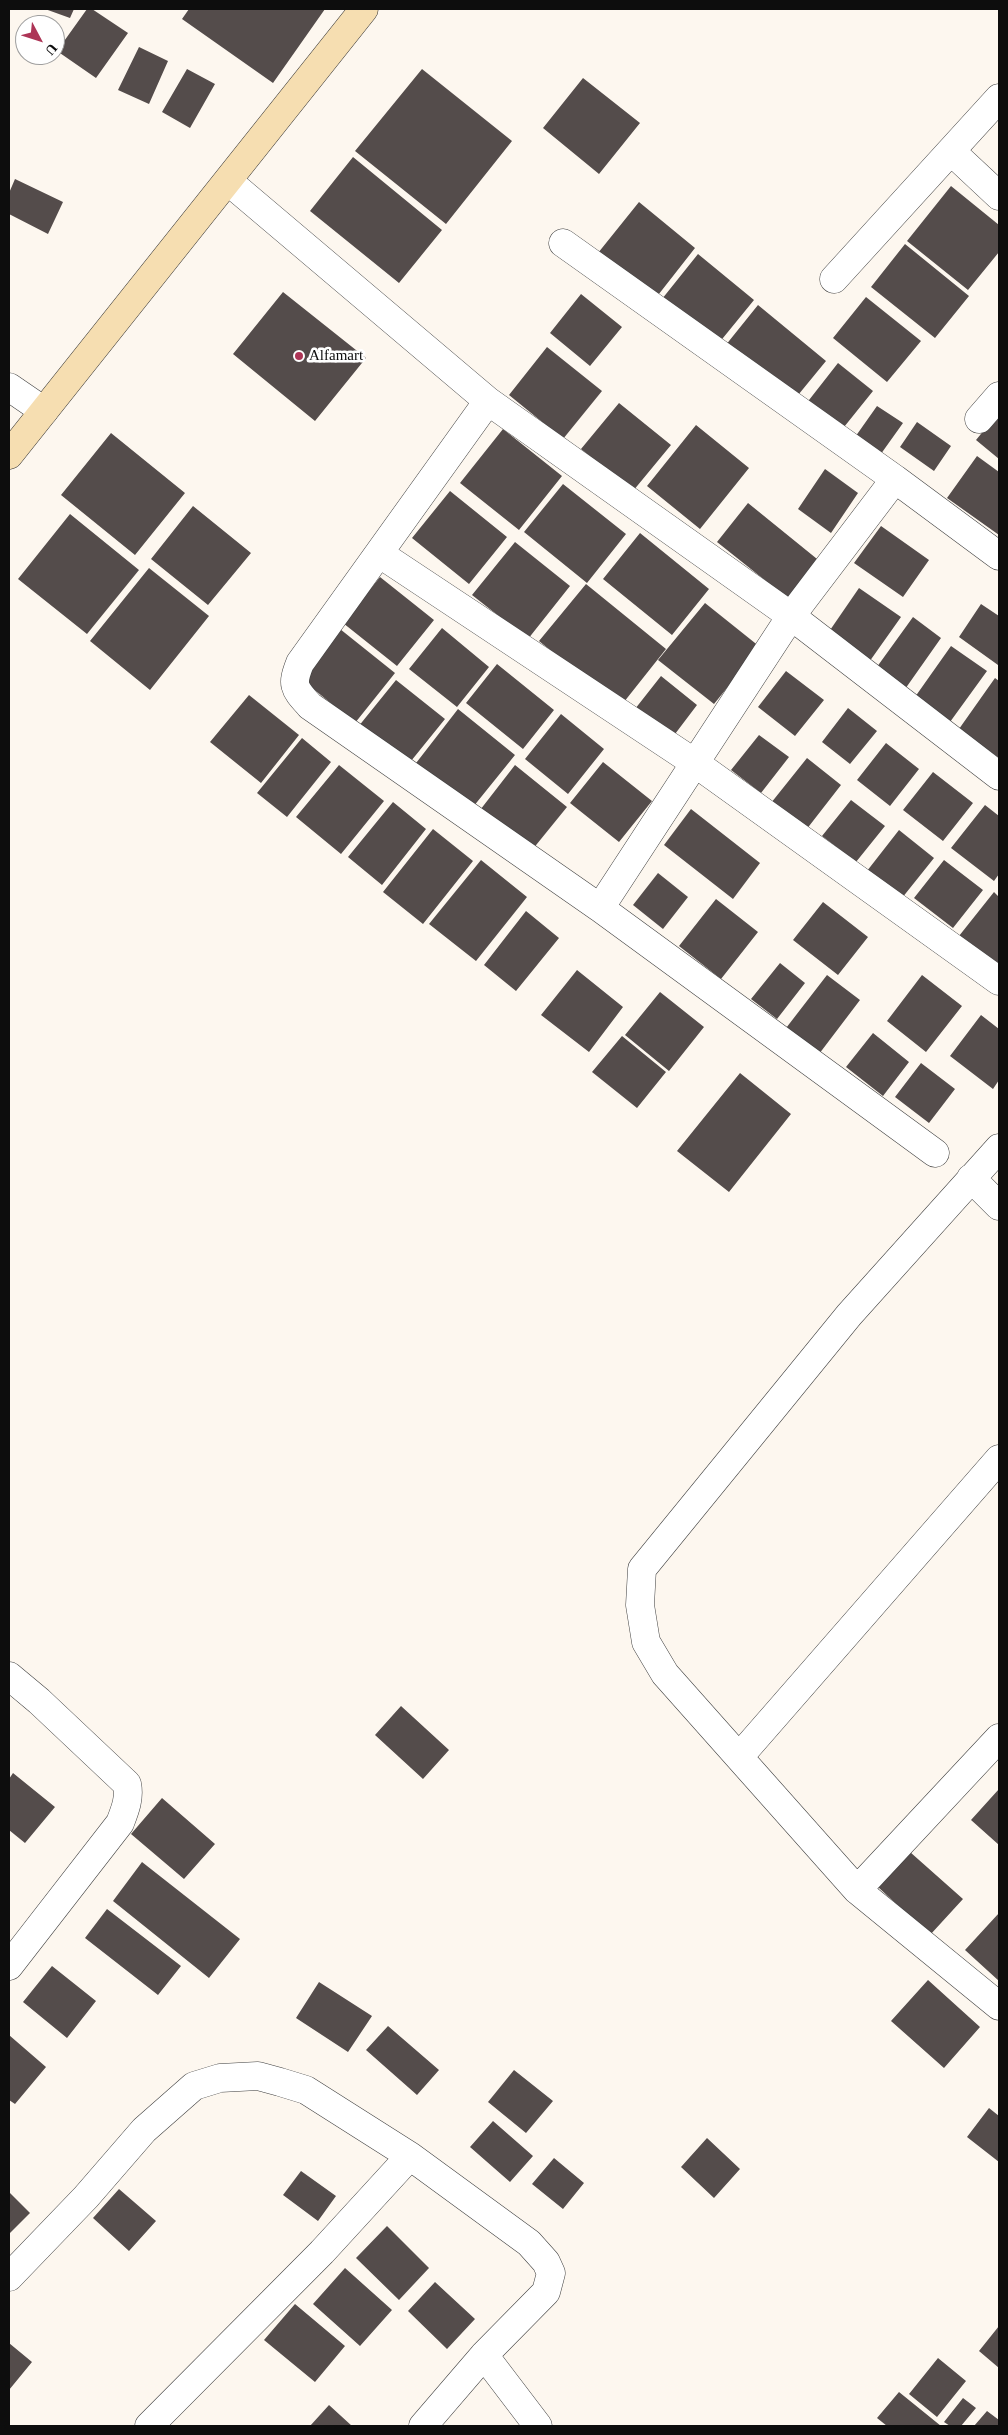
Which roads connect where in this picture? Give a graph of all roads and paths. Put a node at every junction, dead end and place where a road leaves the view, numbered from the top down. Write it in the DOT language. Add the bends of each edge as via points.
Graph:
graph roads {
  1 [pos="364,9"];
  2 [pos="999,98"];
  3 [pos="952,152"];
  4 [pos="228,181"];
  5 [pos="999,196"];
  6 [pos="563,243"];
  7 [pos="834,279"];
  8 [pos="9,387"];
  9 [pos="999,396"];
  10 [pos="488,401"];
  11 [pos="44,410"];
  12 [pos="979,419"];
  13 [pos="9,454"];
  14 [pos="895,479"];
  15 [pos="380,554"];
  16 [pos="999,556"];
  17 [pos="791,616"];
  18 [pos="696,763"];
  19 [pos="999,776"];
  20 [pos="600,908"];
  21 [pos="999,981"];
  22 [pos="999,1148"];
  23 [pos="935,1152"];
  24 [pos="971,1178"];
  25 [pos="999,1206"];
  26 [pos="999,1459"];
  27 [pos="9,1676"];
  28 [pos="999,1738"];
  29 [pos="739,1757"];
  30 [pos="857,1890"];
  31 [pos="9,1966"];
  32 [pos="999,2006"];
  33 [pos="410,2156"];
  34 [pos="9,2277"];
  35 [pos="484,2355"];
  36 [pos="149,2426"];
  37 [pos="423,2426"];
  38 [pos="538,2426"];
  1 -- 4 [label="street"];
  2 -- 3 [label="street"];
  3 -- 5 [label="street"];
  3 -- 7 [label="street"];
  4 -- 10 [label="street"];
  4 -- 11 [label="street"];
  6 -- 14 [label="street"];
  8 -- 11 [label="street"];
  9 -- 12 [label="street"];
  10 -- 15 [label="street"];
  10 -- 17 [label="street"];
  11 -- 13 [label="street"];
  14 -- 16 [label="street"];
  14 -- 17 [label="street"];
  15 -- 18 [label="street"];
  15 -- 20 [label="street" via="300,662 294,678 296,690 310,706"];
  17 -- 18 [label="street"];
  17 -- 19 [label="street"];
  18 -- 20 [label="street"];
  18 -- 21 [label="street"];
  20 -- 23 [label="street"];
  22 -- 24 [label="street"];
  24 -- 25 [label="street"];
  24 -- 29 [label="street" via="848,1315 642,1569 640,1605 646,1642 665,1674"];
  26 -- 29 [label="street"];
  27 -- 31 [label="street" via="127,1784 129,1792 120,1823"];
  28 -- 30 [label="street"];
  29 -- 30 [label="street"];
  30 -- 32 [label="street"];
  33 -- 34 [label="street" via="306,2090 258,2076 220,2078 194,2086 144,2130 86,2197"];
  33 -- 35 [label="street" via="529,2243 551,2273 546,2292"];
  33 -- 36 [label="street" via="322,2252"];
  35 -- 37 [label="street"];
  35 -- 38 [label="street"];
}
